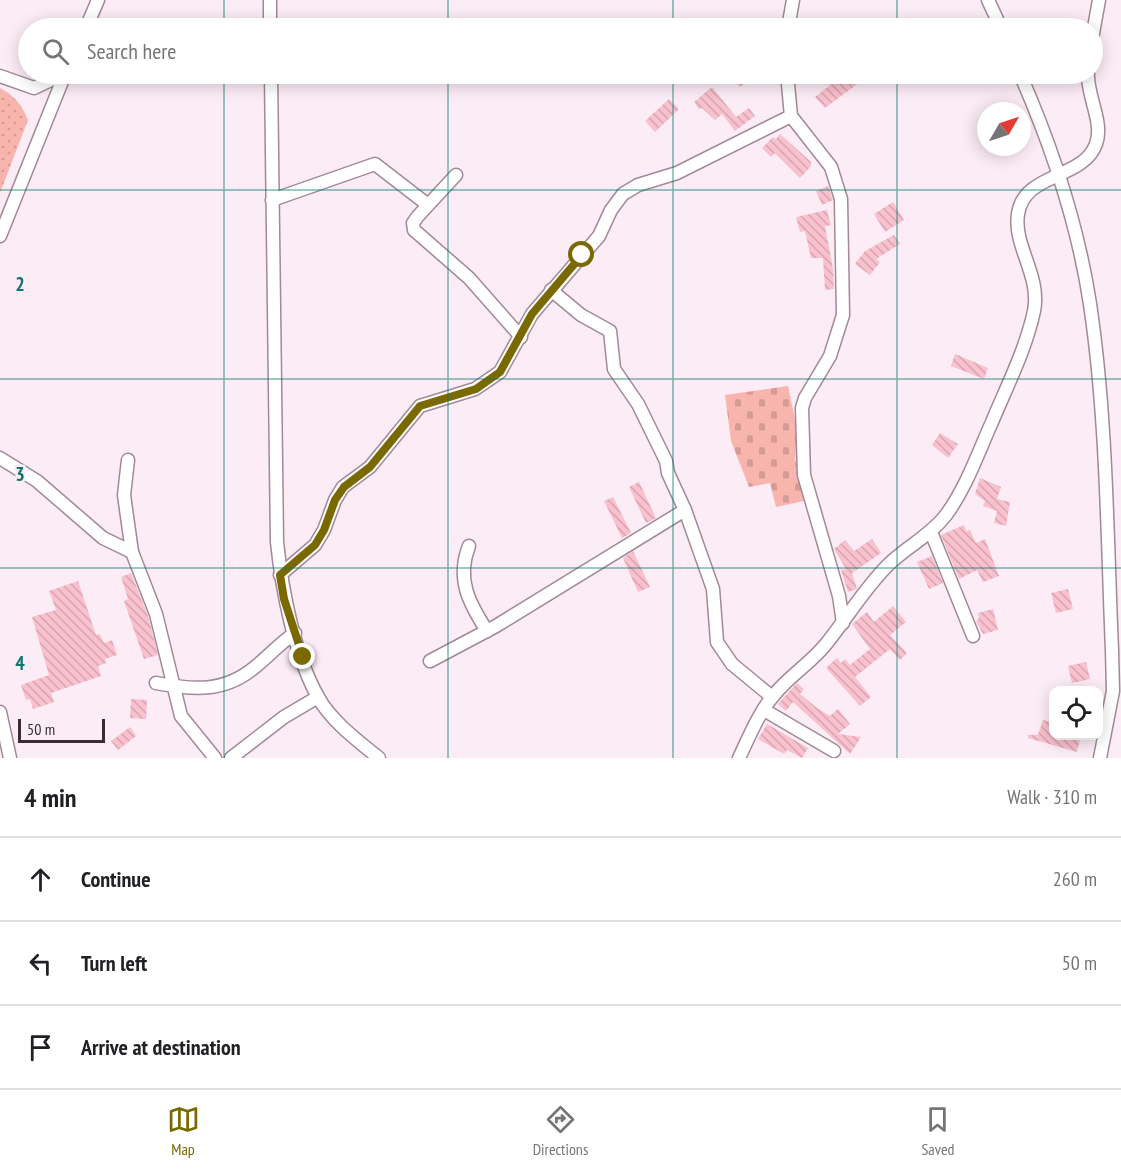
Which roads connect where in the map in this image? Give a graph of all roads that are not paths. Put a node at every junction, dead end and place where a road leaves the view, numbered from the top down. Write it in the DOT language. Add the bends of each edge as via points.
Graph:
graph roads {
  1 [pos="98,0"];
  2 [pos="270,0"];
  3 [pos="793,0"];
  4 [pos="988,0"];
  5 [pos="1099,0"];
  6 [pos="90,18"];
  7 [pos="270,18"];
  8 [pos="790,18"];
  9 [pos="996,18"];
  10 [pos="1096,18"];
  11 [pos="0,76"];
  12 [pos="18,82"];
  13 [pos="23,84"];
  14 [pos="43,84"];
  15 [pos="60,84"];
  16 [pos="271,84"];
  17 [pos="788,84"];
  18 [pos="1024,84"];
  19 [pos="1087,84"];
  20 [pos="791,116"];
  21 [pos="456,175"];
  22 [pos="1059,175"];
  23 [pos="272,200"];
  24 [pos="428,205"];
  25 [pos="0,236"];
  26 [pos="551,290"];
  27 [pos="521,337"];
  28 [pos="0,458"];
  29 [pos="128,460"];
  30 [pos="685,510"];
  31 [pos="931,532"];
  32 [pos="469,546"];
  33 [pos="132,552"];
  34 [pos="280,575"];
  35 [pos="843,623"];
  36 [pos="487,631"];
  37 [pos="294,633"];
  38 [pos="973,636"];
  39 [pos="430,661"];
  40 [pos="156,683"];
  41 [pos="174,686"];
  42 [pos="318,697"];
  43 [pos="772,697"];
  44 [pos="764,710"];
  45 [pos="0,712"];
  46 [pos="834,751"];
  47 [pos="1102,753"];
  48 [pos="10,758"];
  49 [pos="215,758"];
  50 [pos="231,758"];
  51 [pos="379,758"];
  52 [pos="738,758"];
  53 [pos="1114,758"];
  1 -- 6 [label="street"];
  2 -- 7 [label="street"];
  3 -- 8 [label="street"];
  4 -- 9 [label="street"];
  5 -- 10 [label="street"];
  11 -- 12 [label="street"];
  13 -- 14 [label="street" via="34,88"];
  15 -- 25 [label="street"];
  16 -- 23 [label="street"];
  17 -- 20 [label="street"];
  18 -- 22 [label="street"];
  19 -- 22 [label="street" via="1099,132 1096,146 1085,159"];
  20 -- 26 [label="street" via="677,173 623,194 599,236"];
  20 -- 35 [label="street" via="831,167 841,199 843,315 830,356 805,398 802,429 804,476"];
  21 -- 24 [label="street"];
  22 -- 31 [label="street" via="1035,186 1022,202 1018,226 1035,286 1029,330 963,486"];
  22 -- 47 [label="street" via="1082,262 1097,369 1113,680"];
  23 -- 24 [label="street" via="375,164"];
  23 -- 34 [label="street"];
  24 -- 27 [label="street" via="413,223 414,230 470,278"];
  26 -- 27 [label="street" via="532,314"];
  26 -- 30 [label="street" via="581,315 610,330 614,369 638,404"];
  27 -- 34 [label="street" via="500,372 487,383 420,406 370,467 344,487 315,545"];
  28 -- 33 [label="street" via="37,481 103,538"];
  29 -- 33 [label="street" via="124,495"];
  30 -- 36 [label="street"];
  30 -- 43 [label="street" via="713,589 717,642 732,664"];
  31 -- 35 [label="street" via="890,563"];
  31 -- 38 [label="street"];
  32 -- 36 [label="street" via="463,563 464,583"];
  33 -- 41 [label="street" via="156,614"];
  34 -- 37 [label="street"];
  35 -- 43 [label="street"];
  36 -- 39 [label="street"];
  37 -- 41 [label="street" via="256,667 228,683 198,690"];
  37 -- 42 [label="street"];
  40 -- 41 [label="street"];
  41 -- 49 [label="street" via="181,716"];
  42 -- 50 [label="street" via="284,717"];
  42 -- 51 [label="street" via="335,719"];
  43 -- 44 [label="street"];
  44 -- 46 [label="street"];
  44 -- 52 [label="street"];
  45 -- 48 [label="street"];
  47 -- 53 [label="street"];
}
